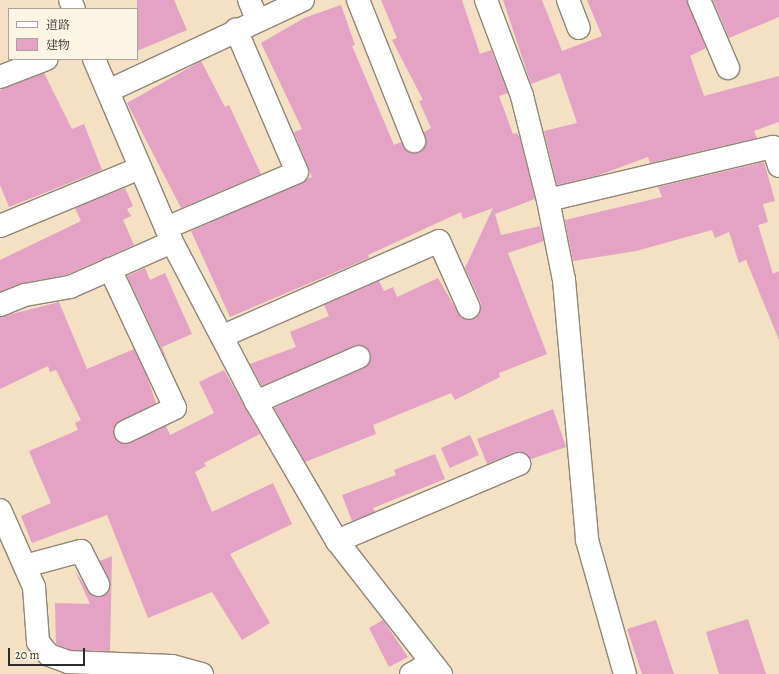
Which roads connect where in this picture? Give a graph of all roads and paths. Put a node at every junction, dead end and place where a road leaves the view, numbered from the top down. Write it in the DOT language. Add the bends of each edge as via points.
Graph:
graph roads {
  1 [pos="303,0"];
  2 [pos="358,0"];
  3 [pos="486,0"];
  4 [pos="568,0"];
  5 [pos="699,0"];
  6 [pos="253,10"];
  7 [pos="579,28"];
  8 [pos="236,30"];
  9 [pos="45,60"];
  10 [pos="94,60"];
  11 [pos="728,68"];
  12 [pos="0,77"];
  13 [pos="108,91"];
  14 [pos="414,141"];
  15 [pos="779,166"];
  16 [pos="140,168"];
  17 [pos="548,200"];
  18 [pos="0,226"];
  19 [pos="169,235"];
  20 [pos="110,269"];
  21 [pos="0,305"];
  22 [pos="469,308"];
  23 [pos="223,336"];
  24 [pos="359,357"];
  25 [pos="256,402"];
  26 [pos="125,432"];
  27 [pos="519,464"];
  28 [pos="0,510"];
  29 [pos="337,541"];
  30 [pos="25,566"];
  31 [pos="98,585"];
  32 [pos="436,668"];
  33 [pos="202,674"];
  34 [pos="411,674"];
  35 [pos="625,674"];
  1 -- 6 [label="street"];
  2 -- 14 [label="street"];
  3 -- 17 [label="street" via="522,96"];
  4 -- 7 [label="street"];
  5 -- 11 [label="street"];
  6 -- 8 [label="street"];
  8 -- 13 [label="street"];
  8 -- 19 [label="street" via="297,172"];
  9 -- 12 [label="street"];
  10 -- 13 [label="street"];
  13 -- 16 [label="street"];
  15 -- 17 [label="street" via="773,147"];
  16 -- 18 [label="street"];
  16 -- 19 [label="street"];
  17 -- 35 [label="street" via="564,280 586,540"];
  19 -- 20 [label="street"];
  19 -- 23 [label="street"];
  20 -- 21 [label="street" via="70,287 25,295"];
  20 -- 26 [label="street" via="175,408"];
  22 -- 23 [label="street" via="439,241"];
  23 -- 25 [label="street"];
  24 -- 25 [label="street"];
  25 -- 29 [label="street"];
  27 -- 29 [label="street"];
  28 -- 30 [label="street"];
  29 -- 32 [label="street"];
  30 -- 31 [label="street" via="81,552"];
  30 -- 33 [label="street" via="34,587 38,642 49,655 68,662 172,666"];
  32 -- 34 [label="street"];
}
